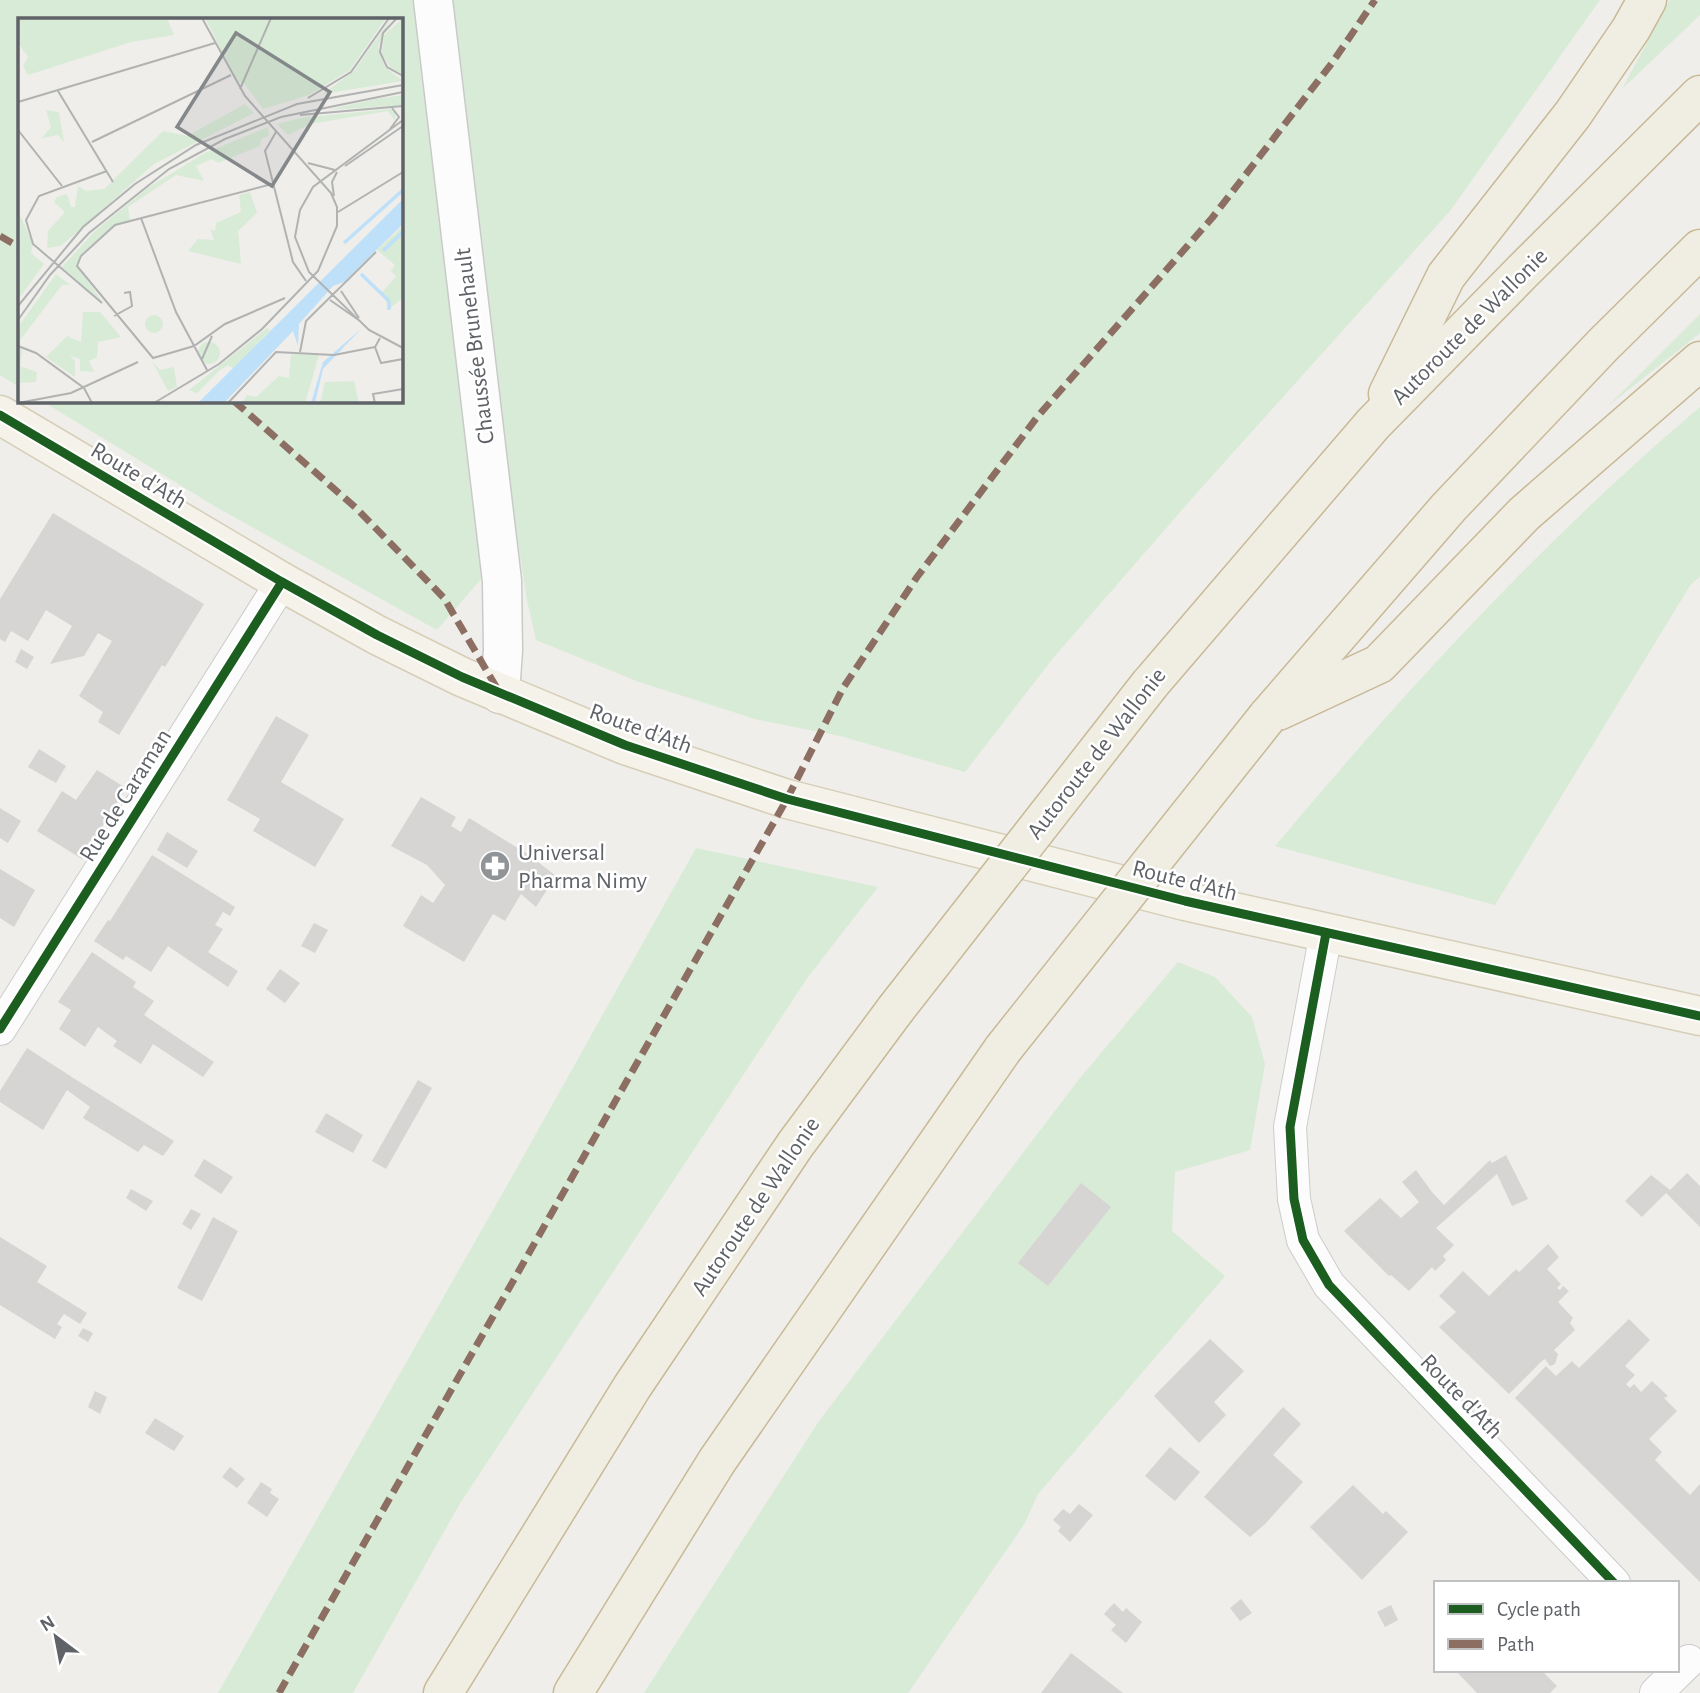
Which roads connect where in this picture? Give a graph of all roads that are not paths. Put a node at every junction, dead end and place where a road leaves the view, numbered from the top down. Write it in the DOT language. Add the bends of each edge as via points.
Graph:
graph roads {
  1 [pos="433,0"];
  2 [pos="1647,0"];
  3 [pos="1700,95"];
  4 [pos="1700,249"];
  5 [pos="1700,361"];
  6 [pos="0,415"];
  7 [pos="1373,424"];
  8 [pos="282,582"];
  9 [pos="500,694"];
  10 [pos="1267,717"];
  11 [pos="1326,933"];
  12 [pos="1700,1016"];
  13 [pos="0,1029"];
  14 [pos="1612,1581"];
  15 [pos="1677,1672"];
  16 [pos="443,1693"];
  17 [pos="573,1693"];
  18 [pos="1656,1693"];
  1 -- 9 [label="main road, Chaussée Brunehault" via="502,581"];
  2 -- 7 [label="highway" via="1573,114 1446,276"];
  3 -- 7 [label="highway, Autoroute de Wallonie"];
  4 -- 10 [label="highway" via="1449,507"];
  5 -- 10 [label="highway" via="1524,514 1379,664"];
  6 -- 8 [label="main road, Route d'Ath"];
  7 -- 16 [label="highway, Autoroute de Wallonie, bridge" via="1150,684 795,1145 632,1387"];
  8 -- 9 [label="main road, Route d'Ath" via="377,635"];
  8 -- 13 [label="street, Rue de Caraman"];
  9 -- 11 [label="main road, Route d'Ath" via="625,745 787,799"];
  10 -- 17 [label="highway, bridge" via="1003,1049 717,1461"];
  11 -- 12 [label="main road, Route d'Ath"];
  11 -- 14 [label="street, Route d'Ath" via="1290,1127 1294,1199 1303,1240 1329,1285"];
  15 -- 18 [label="street"];
}
